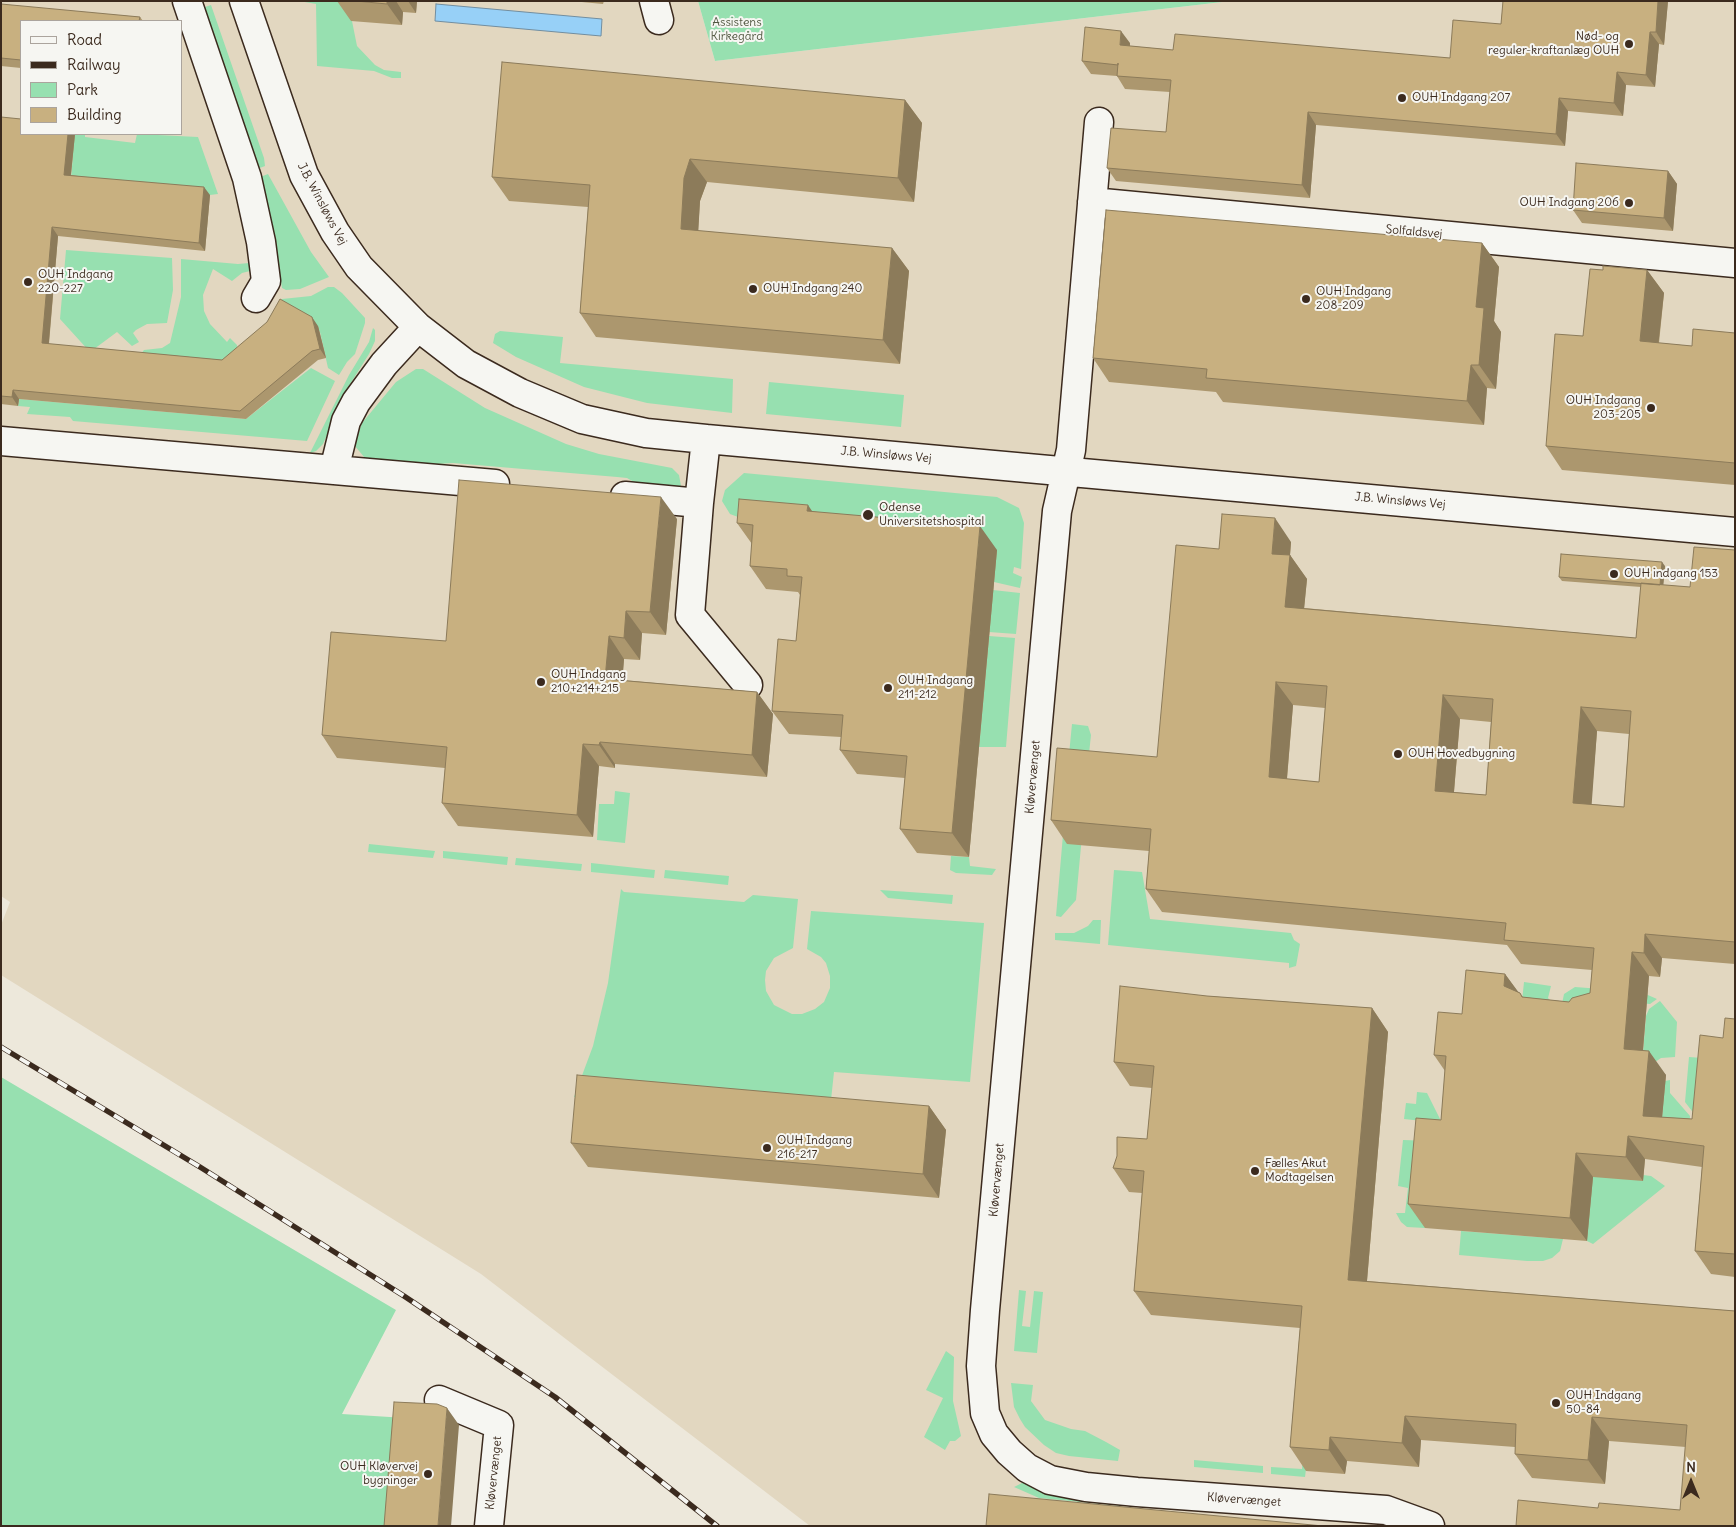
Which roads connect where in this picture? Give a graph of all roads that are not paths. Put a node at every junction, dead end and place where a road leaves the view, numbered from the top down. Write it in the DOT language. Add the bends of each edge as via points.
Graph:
graph roads {
  1 [pos="187,1"];
  2 [pos="244,1"];
  3 [pos="1099,122"];
  4 [pos="1092,202"];
  5 [pos="1735,263"];
  6 [pos="256,298"];
  7 [pos="418,327"];
  8 [pos="706,439"];
  9 [pos="1,441"];
  10 [pos="334,470"];
  11 [pos="1066,470"];
  12 [pos="524,486"];
  13 [pos="602,494"];
  14 [pos="699,503"];
  15 [pos="1735,532"];
  16 [pos="748,685"];
  17 [pos="439,1400"];
  18 [pos="489,1526"];
  19 [pos="1430,1526"];
  1 -- 6 [label="street" via="247,178 266,281"];
  2 -- 7 [label="street, J.B. Winsløws Vej" via="282,116 309,184 359,267"];
  3 -- 4 [label="street"];
  4 -- 5 [label="street, Solfaldsvej"];
  4 -- 11 [label="street"];
  7 -- 8 [label="street, J.B. Winsløws Vej" via="466,364 520,393 582,419 646,433"];
  7 -- 10 [label="street" via="384,364 356,402 346,422"];
  8 -- 11 [label="street, J.B. Winsløws Vej"];
  8 -- 14 [label="street"];
  9 -- 10 [label="street"];
  10 -- 12 [label="street"];
  11 -- 15 [label="street, J.B. Winsløws Vej"];
  11 -- 19 [label="street, Kløvervænget" via="1056,512 985,1310 981,1366 985,1413 994,1434 1010,1452 1027,1468 1050,1480 1120,1490 1386,1510"];
  13 -- 14 [label="street"];
  14 -- 16 [label="street" via="690,615"];
  17 -- 18 [label="street, Kløvervænget" via="499,1425"];
}
